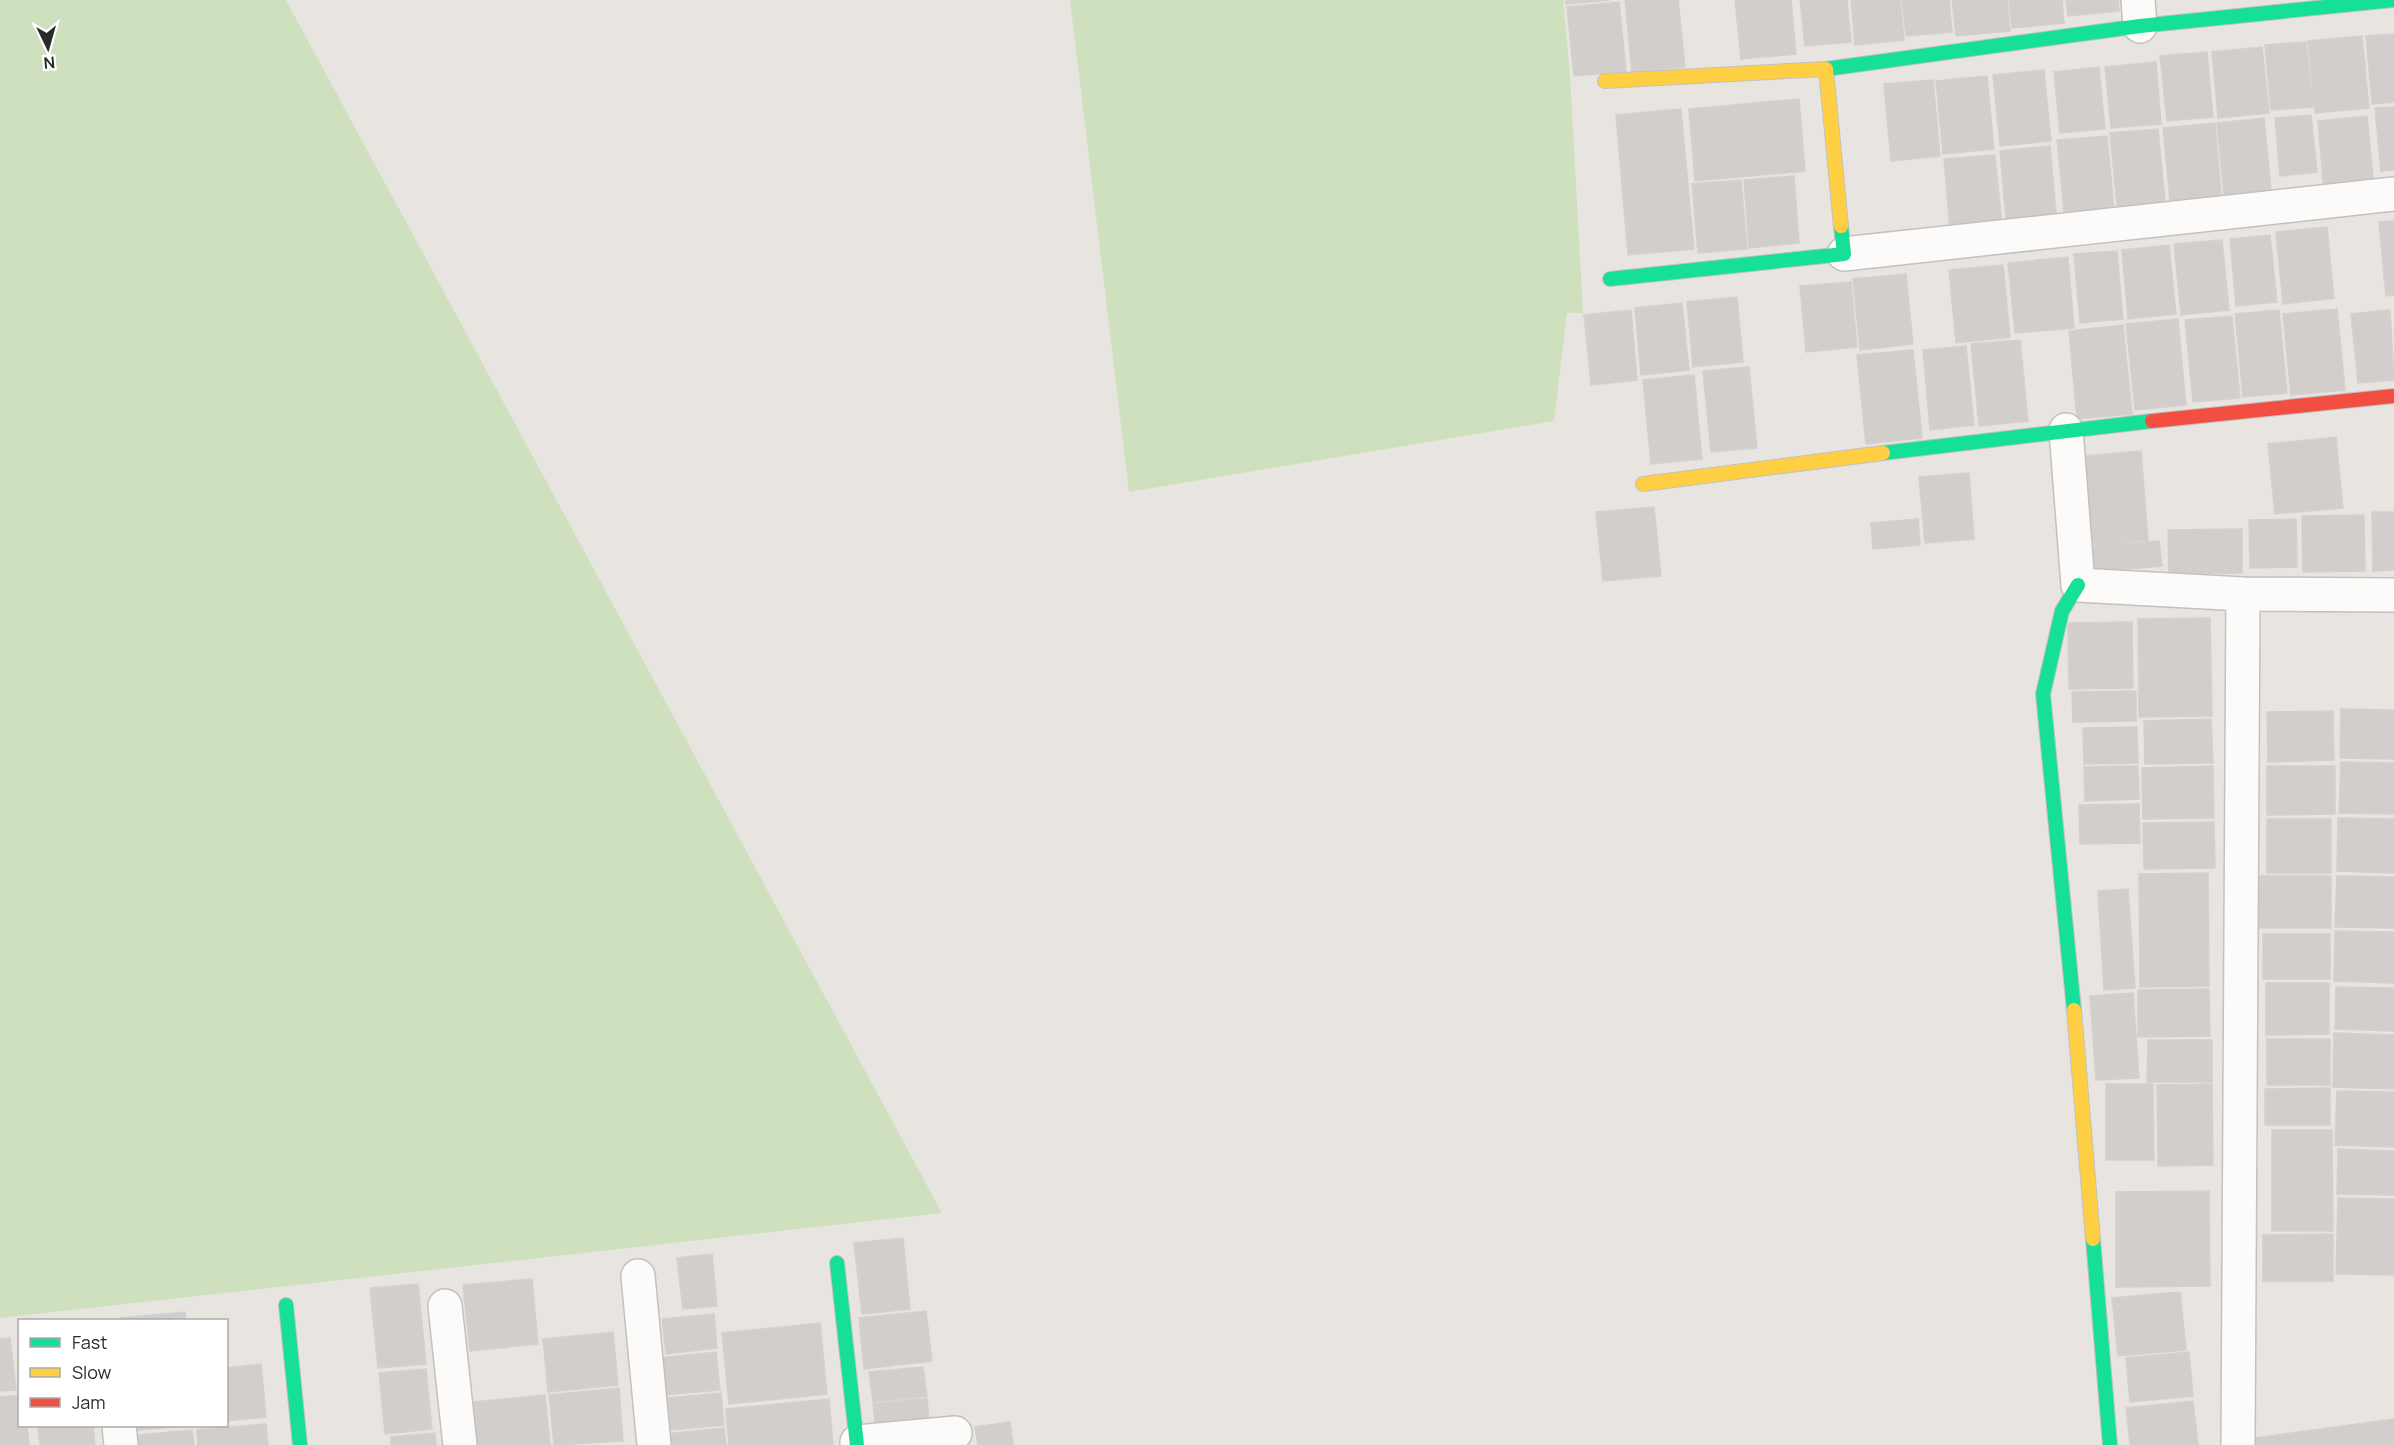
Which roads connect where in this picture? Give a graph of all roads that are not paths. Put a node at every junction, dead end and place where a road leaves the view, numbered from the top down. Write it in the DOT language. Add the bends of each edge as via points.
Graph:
graph roads {
  1 [pos="2394,0"];
  2 [pos="2139,13"];
  3 [pos="1826,69"];
  4 [pos="1605,81"];
  5 [pos="2394,194"];
  6 [pos="1844,254"];
  7 [pos="1610,279"];
  8 [pos="2394,396"];
  9 [pos="2066,430"];
  10 [pos="1643,484"];
  11 [pos="2078,585"];
  12 [pos="2243,594"];
  13 [pos="2394,595"];
  14 [pos="837,1263"];
  15 [pos="638,1276"];
  16 [pos="286,1305"];
  17 [pos="445,1306"];
  18 [pos="119,1427"];
  19 [pos="955,1433"];
  20 [pos="857,1444"];
  21 [pos="121,1445"];
  22 [pos="300,1445"];
  23 [pos="460,1445"];
  24 [pos="654,1445"];
  25 [pos="2110,1445"];
  26 [pos="2238,1445"];
  1 -- 2 [label="street"];
  2 -- 3 [label="street"];
  3 -- 4 [label="street"];
  3 -- 6 [label="street"];
  5 -- 6 [label="street"];
  6 -- 7 [label="street"];
  8 -- 9 [label="street"];
  9 -- 10 [label="street"];
  9 -- 11 [label="street"];
  11 -- 12 [label="street"];
  11 -- 25 [label="street" via="2062,611 2043,694"];
  12 -- 13 [label="street"];
  12 -- 26 [label="street"];
  14 -- 20 [label="street"];
  15 -- 24 [label="street"];
  16 -- 22 [label="street"];
  17 -- 23 [label="street"];
  18 -- 21 [label="street"];
  19 -- 20 [label="street"];
}
